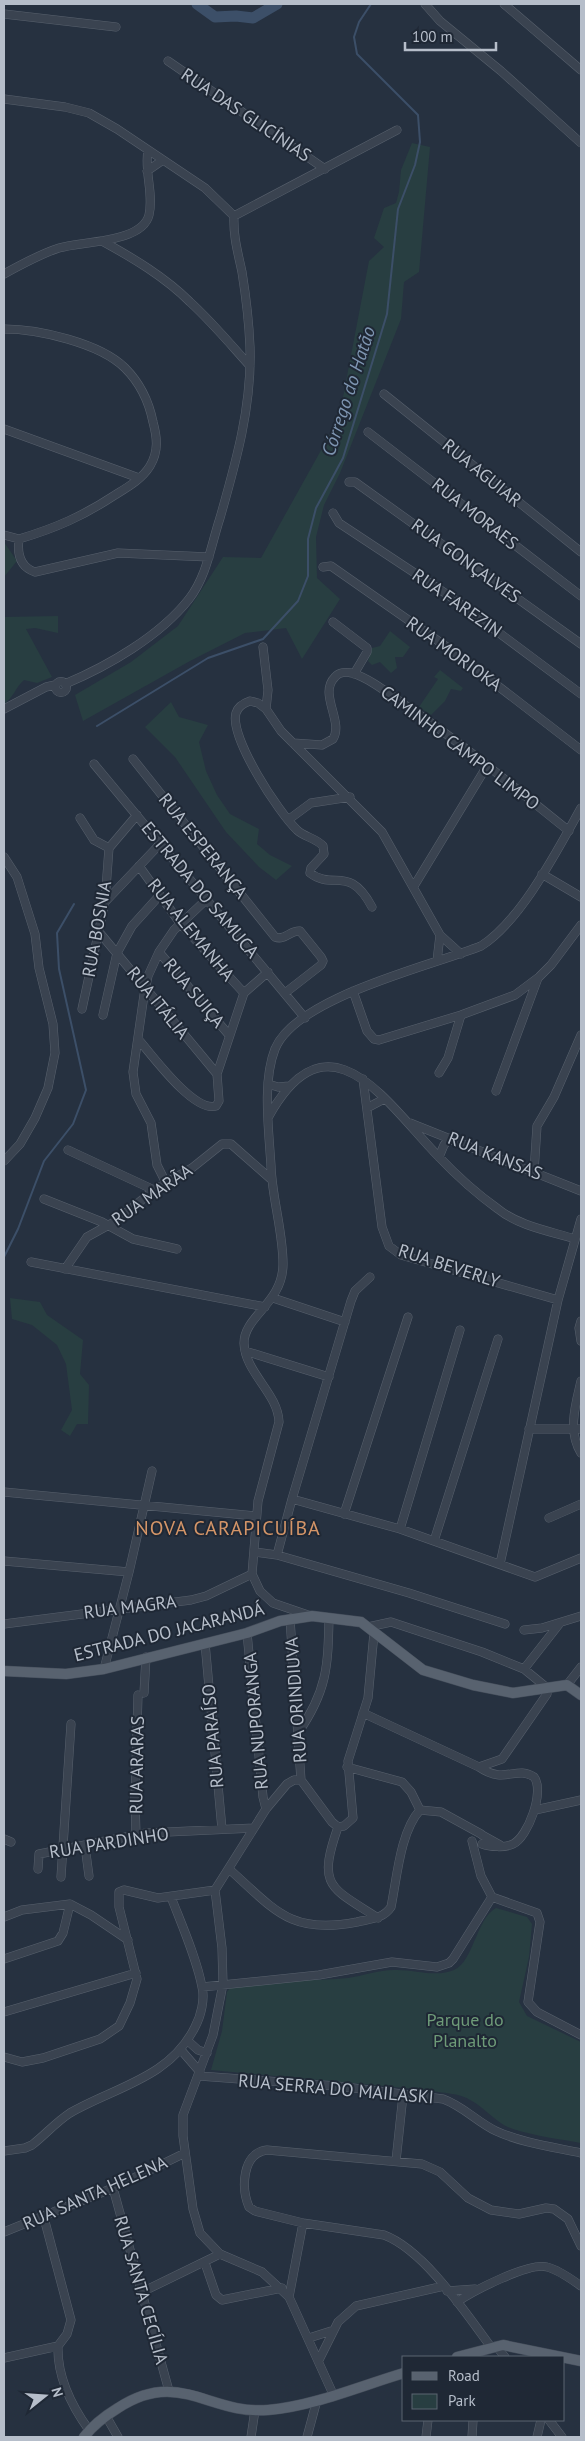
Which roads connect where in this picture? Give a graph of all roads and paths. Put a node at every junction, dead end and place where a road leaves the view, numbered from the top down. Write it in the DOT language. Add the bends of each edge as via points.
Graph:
graph roads {
  1 [pos="425,4"];
  2 [pos="504,4"];
  3 [pos="4,14"];
  4 [pos="116,27"];
  5 [pos="168,61"];
  6 [pos="581,70"];
  7 [pos="4,99"];
  8 [pos="397,130"];
  9 [pos="581,143"];
  10 [pos="148,150"];
  11 [pos="163,160"];
  12 [pos="325,169"];
  13 [pos="147,170"];
  14 [pos="234,216"];
  15 [pos="102,241"];
  16 [pos="4,274"];
  17 [pos="4,329"];
  18 [pos="250,366"];
  19 [pos="384,394"];
  20 [pos="4,429"];
  21 [pos="368,432"];
  22 [pos="139,478"];
  23 [pos="349,482"];
  24 [pos="333,514"];
  25 [pos="4,535"];
  26 [pos="19,539"];
  27 [pos="581,552"];
  28 [pos="209,557"];
  29 [pos="323,567"];
  30 [pos="581,596"];
  31 [pos="333,622"];
  32 [pos="581,644"];
  33 [pos="263,647"];
  34 [pos="354,674"];
  35 [pos="581,694"];
  36 [pos="4,709"];
  37 [pos="266,709"];
  38 [pos="293,743"];
  39 [pos="581,750"];
  40 [pos="133,759"];
  41 [pos="94,764"];
  42 [pos="487,766"];
  43 [pos="350,797"];
  44 [pos="581,808"];
  45 [pos="137,815"];
  46 [pos="80,818"];
  47 [pos="288,820"];
  48 [pos="569,831"];
  49 [pos="160,844"];
  50 [pos="109,848"];
  51 [pos="4,857"];
  52 [pos="139,866"];
  53 [pos="542,874"];
  54 [pos="414,886"];
  55 [pos="160,895"];
  56 [pos="581,897"];
  57 [pos="207,899"];
  58 [pos="105,902"];
  59 [pos="372,906"];
  60 [pos="180,923"];
  61 [pos="581,925"];
  62 [pos="98,932"];
  63 [pos="440,935"];
  64 [pos="159,952"];
  65 [pos="117,953"];
  66 [pos="461,954"];
  67 [pos="437,962"];
  68 [pos="268,972"];
  69 [pos="539,977"];
  70 [pos="145,987"];
  71 [pos="352,991"];
  72 [pos="285,993"];
  73 [pos="244,994"];
  74 [pos="515,995"];
  75 [pos="82,1009"];
  76 [pos="527,1009"];
  77 [pos="103,1015"];
  78 [pos="461,1015"];
  79 [pos="305,1018"];
  80 [pos="444,1020"];
  81 [pos="229,1035"];
  82 [pos="581,1035"];
  83 [pos="455,1036"];
  84 [pos="138,1039"];
  85 [pos="438,1073"];
  86 [pos="217,1074"];
  87 [pos="363,1079"];
  88 [pos="268,1084"];
  89 [pos="289,1086"];
  90 [pos="496,1091"];
  91 [pos="384,1099"];
  92 [pos="366,1108"];
  93 [pos="269,1116"];
  94 [pos="408,1122"];
  95 [pos="450,1138"];
  96 [pos="68,1150"];
  97 [pos="439,1157"];
  98 [pos="4,1161"];
  99 [pos="534,1172"];
  100 [pos="272,1180"];
  101 [pos="166,1183"];
  102 [pos="154,1190"];
  103 [pos="581,1191"];
  104 [pos="44,1200"];
  105 [pos="581,1219"];
  106 [pos="108,1226"];
  107 [pos="575,1239"];
  108 [pos="178,1248"];
  109 [pos="31,1262"];
  110 [pos="65,1269"];
  111 [pos="370,1277"];
  112 [pos="273,1298"];
  113 [pos="558,1300"];
  114 [pos="265,1308"];
  115 [pos="408,1318"];
  116 [pos="581,1321"];
  117 [pos="345,1322"];
  118 [pos="460,1330"];
  119 [pos="498,1339"];
  120 [pos="581,1341"];
  121 [pos="245,1351"];
  122 [pos="329,1377"];
  123 [pos="581,1381"];
  124 [pos="530,1429"];
  125 [pos="578,1430"];
  126 [pos="581,1453"];
  127 [pos="152,1471"];
  128 [pos="4,1492"];
  129 [pos="292,1499"];
  130 [pos="581,1504"];
  131 [pos="145,1505"];
  132 [pos="344,1514"];
  133 [pos="256,1516"];
  134 [pos="548,1518"];
  135 [pos="400,1529"];
  136 [pos="434,1541"];
  137 [pos="254,1552"];
  138 [pos="277,1556"];
  139 [pos="581,1558"];
  140 [pos="4,1561"];
  141 [pos="500,1564"];
  142 [pos="129,1572"];
  143 [pos="252,1574"];
  144 [pos="120,1607"];
  145 [pos="312,1616"];
  146 [pos="581,1616"];
  147 [pos="329,1618"];
  148 [pos="290,1619"];
  149 [pos="560,1623"];
  150 [pos="4,1624"];
  151 [pos="505,1624"];
  152 [pos="371,1630"];
  153 [pos="524,1630"];
  154 [pos="247,1633"];
  155 [pos="387,1640"];
  156 [pos="205,1643"];
  157 [pos="373,1654"];
  158 [pos="146,1657"];
  159 [pos="525,1667"];
  160 [pos="581,1667"];
  161 [pos="104,1669"];
  162 [pos="4,1672"];
  163 [pos="567,1685"];
  164 [pos="546,1687"];
  165 [pos="581,1695"];
  166 [pos="363,1712"];
  167 [pos="71,1724"];
  168 [pos="298,1733"];
  169 [pos="502,1759"];
  170 [pos="347,1767"];
  171 [pos="479,1767"];
  172 [pos="505,1776"];
  173 [pos="302,1780"];
  174 [pos="581,1800"];
  175 [pos="266,1809"];
  176 [pos="420,1810"];
  177 [pos="535,1810"];
  178 [pos="465,1826"];
  179 [pos="338,1827"];
  180 [pos="254,1828"];
  181 [pos="222,1829"];
  182 [pos="136,1835"];
  183 [pos="481,1835"];
  184 [pos="472,1840"];
  185 [pos="481,1845"];
  186 [pos="85,1846"];
  187 [pos="500,1846"];
  188 [pos="63,1850"];
  189 [pos="477,1862"];
  190 [pos="38,1869"];
  191 [pos="229,1869"];
  192 [pos="89,1876"];
  193 [pos="61,1878"];
  194 [pos="215,1890"];
  195 [pos="170,1897"];
  196 [pos="492,1897"];
  197 [pos="70,1904"];
  198 [pos="4,1917"];
  199 [pos="378,1918"];
  200 [pos="128,1940"];
  201 [pos="4,1959"];
  202 [pos="136,1972"];
  203 [pos="223,1984"];
  204 [pos="202,1987"];
  205 [pos="4,2012"];
  206 [pos="581,2035"];
  207 [pos="188,2041"];
  208 [pos="181,2050"];
  209 [pos="207,2053"];
  210 [pos="4,2057"];
  211 [pos="200,2074"];
  212 [pos="403,2094"];
  213 [pos="4,2151"];
  214 [pos="185,2152"];
  215 [pos="581,2153"];
  216 [pos="396,2161"];
  217 [pos="113,2188"];
  218 [pos="44,2218"];
  219 [pos="303,2223"];
  220 [pos="4,2232"];
  221 [pos="581,2246"];
  222 [pos="220,2254"];
  223 [pos="205,2263"];
  224 [pos="428,2270"];
  225 [pos="581,2286"];
  226 [pos="282,2288"];
  227 [pos="433,2289"];
  228 [pos="445,2289"];
  229 [pos="475,2290"];
  230 [pos="142,2292"];
  231 [pos="289,2297"];
  232 [pos="457,2302"];
  233 [pos="331,2331"];
  234 [pos="309,2338"];
  235 [pos="58,2346"];
  236 [pos="494,2347"];
  237 [pos="480,2354"];
  238 [pos="465,2356"];
  239 [pos="504,2356"];
  240 [pos="560,2356"];
  241 [pos="565,2357"];
  242 [pos="4,2358"];
  243 [pos="319,2360"];
  244 [pos="581,2361"];
  245 [pos="402,2374"];
  246 [pos="169,2391"];
  247 [pos="333,2394"];
  248 [pos="317,2400"];
  249 [pos="255,2410"];
  250 [pos="106,2416"];
  251 [pos="428,2421"];
  252 [pos="474,2421"];
  253 [pos="541,2421"];
  254 [pos="550,2421"];
  255 [pos="86,2434"];
  256 [pos="118,2437"];
  257 [pos="250,2437"];
  258 [pos="307,2437"];
  259 [pos="426,2437"];
  260 [pos="472,2437"];
  261 [pos="537,2437"];
  262 [pos="562,2437"];
  1 -- 9 [label="street" via="440,21 495,65"];
  2 -- 6 [label="street"];
  3 -- 4 [label="street"];
  5 -- 12 [label="street, RUA DAS GLICÍNIAS"];
  7 -- 10 [label="street" via="65,106 89,113"];
  8 -- 12 [label="street"];
  10 -- 11 [label="street"];
  10 -- 13 [label="street"];
  11 -- 13 [label="street"];
  11 -- 14 [label="street" via="205,188"];
  12 -- 14 [label="street"];
  13 -- 15 [label="street" via="147,218 134,231"];
  14 -- 18 [label="street" via="233,237 246,297"];
  15 -- 16 [label="street" via="58,248"];
  15 -- 18 [label="street" via="132,258 191,302"];
  17 -- 22 [label="street" via="34,331 68,341 110,357 125,368 146,400 157,437 155,455"];
  18 -- 28 [label="street" via="240,448"];
  19 -- 27 [label="street, RUA AGUIAR"];
  20 -- 22 [label="street"];
  21 -- 30 [label="street, RUA MORAES"];
  22 -- 26 [label="street" via="76,519"];
  23 -- 32 [label="street, RUA GONÇALVES" via="355,482"];
  24 -- 35 [label="street, RUA FAREZIN" via="339,523 451,597"];
  25 -- 26 [label="street"];
  26 -- 28 [label="street" via="18,549 23,564 35,572 118,553"];
  28 -- 36 [label="street" via="189,598 169,619 109,664 65,684 66,689 61,692 55,685 46,687"];
  29 -- 39 [label="street, RUA MORIOKA" via="330,566 454,652"];
  31 -- 34 [label="street" via="367,648"];
  33 -- 37 [label="street" via="268,690"];
  34 -- 38 [label="street" via="340,674 331,684 336,728 333,739 322,745"];
  34 -- 42 [label="street, CAMINHO CAMPO LIMPO" via="382,688"];
  37 -- 38 [label="street"];
  37 -- 47 [label="street" via="254,701 246,702 236,713 236,727 255,770"];
  38 -- 43 [label="street"];
  40 -- 72 [label="street, RUA ESPERANÇA" via="274,934 280,938 300,931 323,961"];
  41 -- 45 [label="street, ESTRADA DO SAMUCA"];
  42 -- 48 [label="street, CAMINHO CAMPO LIMPO"];
  42 -- 54 [label="street"];
  43 -- 47 [label="street" via="311,803"];
  43 -- 54 [label="street" via="382,832"];
  44 -- 48 [label="street"];
  45 -- 49 [label="street, ESTRADA DO SAMUCA"];
  45 -- 50 [label="street"];
  46 -- 50 [label="street" via="94,840"];
  47 -- 59 [label="street" via="300,833 319,841 324,848 324,854 311,868 312,875 350,881 361,889"];
  48 -- 53 [label="street"];
  49 -- 52 [label="street"];
  49 -- 57 [label="street, ESTRADA DO SAMUCA"];
  50 -- 58 [label="street, RUA BOSNIA"];
  51 -- 98 [label="street" via="15,872 35,934 39,968 53,1024 55,1053 48,1088 35,1118 20,1144"];
  52 -- 55 [label="street, RUA ALEMANHA"];
  52 -- 58 [label="street"];
  53 -- 56 [label="street"];
  53 -- 66 [label="street" via="495,937"];
  54 -- 63 [label="street"];
  55 -- 60 [label="street, RUA ALEMANHA"];
  55 -- 65 [label="street, RUA BOSNIA" via="132,926"];
  57 -- 60 [label="street"];
  57 -- 68 [label="street, ESTRADA DO SAMUCA"];
  58 -- 62 [label="street, RUA BOSNIA"];
  60 -- 64 [label="street"];
  60 -- 73 [label="street, RUA ALEMANHA"];
  61 -- 69 [label="street"];
  62 -- 65 [label="street, RUA ITÁLIA"];
  62 -- 75 [label="street, RUA BOSNIA"];
  63 -- 66 [label="street"];
  63 -- 67 [label="street"];
  64 -- 70 [label="street"];
  64 -- 81 [label="street, RUA SUIÇA"];
  65 -- 70 [label="street, RUA ITÁLIA"];
  65 -- 77 [label="street, RUA BOSNIA"];
  66 -- 67 [label="street"];
  67 -- 71 [label="street"];
  68 -- 72 [label="street, ESTRADA DO SAMUCA"];
  68 -- 73 [label="street"];
  69 -- 74 [label="street"];
  69 -- 76 [label="street"];
  70 -- 84 [label="street"];
  70 -- 86 [label="street, RUA ITÁLIA"];
  71 -- 79 [label="street"];
  71 -- 80 [label="street" via="367,1031 374,1039"];
  72 -- 79 [label="street, ESTRADA DO SAMUCA"];
  73 -- 81 [label="street"];
  74 -- 76 [label="street" via="525,1002"];
  74 -- 78 [label="street"];
  76 -- 90 [label="street"];
  78 -- 80 [label="street"];
  78 -- 83 [label="street"];
  79 -- 88 [label="street" via="278,1043"];
  80 -- 83 [label="street"];
  81 -- 86 [label="street"];
  82 -- 99 [label="street" via="554,1097 537,1126"];
  83 -- 85 [label="street" via="448,1058"];
  84 -- 86 [label="street" via="180,1087 211,1108 218,1103"];
  84 -- 101 [label="street" via="133,1072 136,1094 151,1123 158,1165"];
  87 -- 89 [label="street" via="346,1070 327,1066 305,1072"];
  87 -- 91 [label="street"];
  87 -- 92 [label="street, RUA BEVERLY"];
  88 -- 89 [label="street"];
  88 -- 93 [label="street"];
  89 -- 93 [label="street"];
  91 -- 92 [label="street"];
  91 -- 94 [label="street"];
  92 -- 113 [label="street, RUA BEVERLY" via="379,1209 386,1239 394,1251"];
  93 -- 100 [label="street"];
  94 -- 95 [label="street, RUA KANSAS"];
  94 -- 97 [label="street"];
  95 -- 97 [label="street"];
  95 -- 99 [label="street, RUA KANSAS"];
  96 -- 102 [label="street"];
  97 -- 107 [label="street" via="505,1215"];
  99 -- 103 [label="street, RUA KANSAS"];
  100 -- 101 [label="street, RUA MARÃA" via="231,1144 224,1143"];
  100 -- 112 [label="street" via="283,1264 281,1282"];
  101 -- 102 [label="street, RUA MARÃA"];
  102 -- 106 [label="street, RUA MARÃA"];
  104 -- 106 [label="street"];
  105 -- 107 [label="street"];
  106 -- 108 [label="street" via="133,1239"];
  106 -- 110 [label="street, RUA MARÃA" via="83,1241"];
  107 -- 113 [label="street"];
  109 -- 110 [label="street"];
  110 -- 114 [label="street"];
  111 -- 117 [label="street" via="355,1291"];
  112 -- 114 [label="street"];
  112 -- 117 [label="street"];
  113 -- 124 [label="street"];
  114 -- 121 [label="street" via="246,1332"];
  115 -- 132 [label="street"];
  116 -- 120 [label="street"];
  117 -- 122 [label="street"];
  118 -- 135 [label="street"];
  119 -- 136 [label="street"];
  121 -- 122 [label="street"];
  121 -- 133 [label="street" via="279,1417"];
  122 -- 129 [label="street"];
  123 -- 125 [label="street" via="574,1417"];
  124 -- 125 [label="street"];
  124 -- 141 [label="street"];
  125 -- 126 [label="street"];
  127 -- 131 [label="street"];
  128 -- 131 [label="street"];
  129 -- 132 [label="street"];
  129 -- 138 [label="street"];
  130 -- 134 [label="street"];
  131 -- 133 [label="street"];
  131 -- 142 [label="street"];
  132 -- 135 [label="street"];
  133 -- 137 [label="street"];
  135 -- 136 [label="street"];
  136 -- 141 [label="street"];
  137 -- 138 [label="street"];
  137 -- 143 [label="street"];
  138 -- 151 [label="street" via="409,1592"];
  139 -- 141 [label="street" via="535,1577"];
  140 -- 142 [label="street"];
  142 -- 144 [label="street"];
  143 -- 144 [label="street, RUA MAGRA" via="206,1596"];
  143 -- 145 [label="street, ESTRADA DO JACARANDÁ" via="260,1591 273,1603"];
  144 -- 150 [label="street, RUA MAGRA"];
  144 -- 161 [label="street"];
  145 -- 147 [label="main road, ESTRADA DO JACARANDÁ"];
  145 -- 148 [label="main road, ESTRADA DO JACARANDÁ"];
  146 -- 149 [label="street"];
  147 -- 152 [label="main road, ESTRADA DO JACARANDÁ" via="355,1620"];
  147 -- 168 [label="street" via="324,1682 316,1705"];
  148 -- 154 [label="main road, ESTRADA DO JACARANDÁ"];
  148 -- 168 [label="street, RUA ORINDIUVA"];
  149 -- 153 [label="street"];
  149 -- 159 [label="street"];
  152 -- 155 [label="main road, ESTRADA DO JACARANDÁ"];
  152 -- 157 [label="street"];
  152 -- 159 [label="street" via="391,1622"];
  154 -- 156 [label="main road, ESTRADA DO JACARANDÁ"];
  154 -- 175 [label="street, RUA NUPORANGA"];
  155 -- 157 [label="street"];
  155 -- 164 [label="main road, ESTRADA DO JACARANDÁ" via="423,1670 472,1685 514,1694"];
  156 -- 158 [label="main road, ESTRADA DO JACARANDÁ"];
  156 -- 181 [label="street, RUA PARAÍSO"];
  157 -- 166 [label="street"];
  158 -- 161 [label="main road, ESTRADA DO JACARANDÁ"];
  158 -- 182 [label="street, RUA ARARAS" via="135,1799"];
  159 -- 164 [label="street"];
  160 -- 163 [label="street"];
  161 -- 162 [label="main road, ESTRADA DO JACARANDÁ" via="66,1674"];
  163 -- 164 [label="main road, ESTRADA DO JACARANDÁ"];
  163 -- 165 [label="main road"];
  164 -- 169 [label="street" via="547,1694"];
  166 -- 170 [label="street"];
  166 -- 171 [label="street"];
  167 -- 188 [label="street"];
  168 -- 173 [label="street, RUA ORINDIUVA"];
  169 -- 171 [label="street"];
  169 -- 172 [label="street"];
  170 -- 176 [label="street" via="402,1782"];
  170 -- 179 [label="street" via="354,1818"];
  171 -- 172 [label="street" via="489,1774"];
  172 -- 177 [label="street" via="521,1773 534,1777 538,1787"];
  173 -- 175 [label="street" via="287,1784"];
  173 -- 179 [label="street" via="327,1817"];
  174 -- 177 [label="street"];
  175 -- 180 [label="street"];
  176 -- 178 [label="street" via="441,1812"];
  176 -- 199 [label="street" via="406,1834 391,1906"];
  177 -- 187 [label="street" via="517,1841 510,1846"];
  178 -- 183 [label="street"];
  178 -- 184 [label="street"];
  179 -- 199 [label="street" via="329,1858 331,1884"];
  180 -- 181 [label="street, RUA PARDINHO"];
  180 -- 191 [label="street"];
  181 -- 182 [label="street, RUA PARDINHO"];
  182 -- 186 [label="street, RUA PARDINHO"];
  183 -- 184 [label="street" via="475,1834"];
  183 -- 185 [label="street" via="484,1839"];
  183 -- 187 [label="street"];
  184 -- 185 [label="street" via="474,1845"];
  184 -- 189 [label="street"];
  185 -- 187 [label="street"];
  185 -- 189 [label="street"];
  186 -- 188 [label="street, RUA PARDINHO"];
  186 -- 192 [label="street"];
  188 -- 190 [label="street, RUA PARDINHO" via="39,1854"];
  188 -- 193 [label="street"];
  189 -- 196 [label="street" via="486,1890"];
  191 -- 194 [label="street"];
  191 -- 199 [label="street" via="277,1912 291,1920 307,1924 341,1924"];
  194 -- 195 [label="street"];
  194 -- 203 [label="street"];
  195 -- 200 [label="street" via="119,1892 119,1907"];
  195 -- 204 [label="street"];
  196 -- 203 [label="street" via="453,1959 444,1966 392,1962 319,1975"];
  196 -- 206 [label="street" via="532,1910 539,1917 528,2002 536,2012"];
  197 -- 198 [label="street" via="22,1910"];
  197 -- 200 [label="street"];
  197 -- 201 [label="street" via="58,1941"];
  200 -- 202 [label="street"];
  202 -- 205 [label="street"];
  202 -- 210 [label="street" via="130,2003 119,2026 110,2034 31,2061"];
  203 -- 204 [label="street"];
  203 -- 209 [label="street"];
  204 -- 207 [label="street" via="198,2020"];
  207 -- 208 [label="street"];
  207 -- 209 [label="street"];
  208 -- 211 [label="street"];
  208 -- 213 [label="street" via="155,2072 69,2114 25,2148"];
  209 -- 211 [label="street"];
  211 -- 212 [label="street, RUA SERRA DO MAILASKI"];
  211 -- 214 [label="street" via="183,2115"];
  212 -- 215 [label="street, RUA SERRA DO MAILASKI" via="456,2103 503,2134"];
  212 -- 216 [label="street"];
  214 -- 217 [label="street, RUA SANTA HELENA"];
  214 -- 222 [label="street" via="197,2226"];
  216 -- 219 [label="street" via="267,2150 255,2153 247,2166 249,2207"];
  216 -- 221 [label="street" via="422,2164 440,2172 468,2198 490,2210 519,2214 546,2208 554,2210 568,2220"];
  217 -- 218 [label="street, RUA SANTA HELENA"];
  217 -- 230 [label="street, RUA SANTA CECÍLIA"];
  218 -- 220 [label="street, RUA SANTA HELENA"];
  218 -- 235 [label="street" via="71,2320 67,2334"];
  219 -- 224 [label="street" via="384,2235 406,2247"];
  219 -- 231 [label="street"];
  222 -- 223 [label="street"];
  222 -- 226 [label="street" via="262,2272"];
  223 -- 226 [label="street" via="216,2295 222,2300"];
  223 -- 230 [label="street"];
  224 -- 227 [label="street"];
  224 -- 228 [label="street" via="435,2274"];
  225 -- 229 [label="street" via="551,2268 540,2266"];
  226 -- 231 [label="street"];
  227 -- 228 [label="street"];
  227 -- 233 [label="street" via="356,2306 343,2315"];
  228 -- 229 [label="street"];
  228 -- 232 [label="street"];
  229 -- 232 [label="street"];
  230 -- 246 [label="street, RUA SANTA CECÍLIA"];
  231 -- 234 [label="street"];
  232 -- 236 [label="street"];
  233 -- 234 [label="street"];
  233 -- 243 [label="street"];
  234 -- 243 [label="street"];
  235 -- 242 [label="street"];
  235 -- 255 [label="street" via="64,2384"];
  236 -- 237 [label="main road"];
  236 -- 239 [label="street"];
  236 -- 240 [label="main road" via="531,2349"];
  237 -- 238 [label="main road"];
  241 -- 244 [label="main road"];
  243 -- 247 [label="street"];
  245 -- 247 [label="main road"];
  246 -- 249 [label="main road"];
  246 -- 250 [label="main road" via="151,2392 135,2398"];
  247 -- 248 [label="main road"];
  248 -- 249 [label="main road"];
  248 -- 258 [label="street"];
  249 -- 257 [label="street"];
  250 -- 255 [label="main road"];
  250 -- 256 [label="street"];
  251 -- 259 [label="street"];
  252 -- 260 [label="street"];
  253 -- 261 [label="street"];
  254 -- 262 [label="street"];
}
